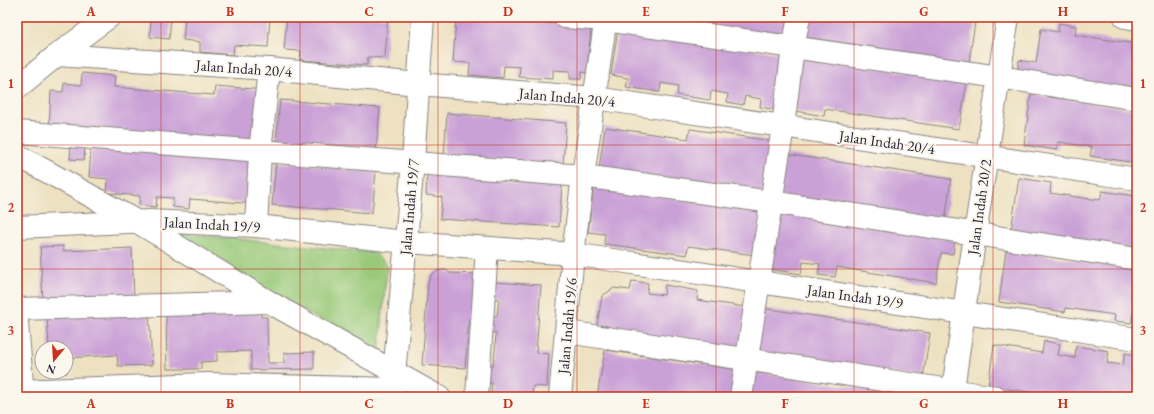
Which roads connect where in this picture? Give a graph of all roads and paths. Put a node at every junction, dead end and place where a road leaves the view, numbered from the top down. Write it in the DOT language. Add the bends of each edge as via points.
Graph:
graph roads {
  1 [pos="109,17"];
  2 [pos="423,17"];
  3 [pos="565,17"];
  4 [pos="799,17"];
  5 [pos="1008,17"];
  6 [pos="1125,17"];
  7 [pos="605,19"];
  8 [pos="1137,19"];
  9 [pos="793,48"];
  10 [pos="56,55"];
  11 [pos="269,69"];
  12 [pos="1000,77"];
  13 [pos="418,84"];
  14 [pos="17,88"];
  15 [pos="594,98"];
  16 [pos="1137,99"];
  17 [pos="784,126"];
  18 [pos="17,132"];
  19 [pos="260,152"];
  20 [pos="17,155"];
  21 [pos="987,156"];
  22 [pos="413,162"];
  23 [pos="583,176"];
  24 [pos="1137,179"];
  25 [pos="771,202"];
  26 [pos="136,221"];
  27 [pos="256,226"];
  28 [pos="17,227"];
  29 [pos="975,234"];
  30 [pos="406,242"];
  31 [pos="487,248"];
  32 [pos="573,254"];
  33 [pos="1137,259"];
  34 [pos="759,282"];
  35 [pos="269,302"];
  36 [pos="17,310"];
  37 [pos="964,312"];
  38 [pos="17,322"];
  39 [pos="567,332"];
  40 [pos="1137,339"];
  41 [pos="747,359"];
  42 [pos="393,386"];
  43 [pos="207,391"];
  44 [pos="21,393"];
  45 [pos="952,394"];
  46 [pos="439,397"];
  47 [pos="477,397"];
  48 [pos="560,397"];
  49 [pos="741,397"];
  50 [pos="996,397"];
  1 -- 10 [label="street"];
  2 -- 13 [label="street, Jalan Indah 19/7"];
  3 -- 7 [label="street"];
  4 -- 9 [label="street"];
  5 -- 12 [label="street, Jalan Indah 20/2"];
  6 -- 8 [label="street"];
  7 -- 9 [label="street"];
  7 -- 15 [label="street, Jalan Indah 19/6"];
  9 -- 12 [label="street"];
  9 -- 17 [label="street"];
  10 -- 11 [label="street, Jalan Indah 20/4"];
  10 -- 14 [label="street"];
  11 -- 13 [label="street, Jalan Indah 20/4"];
  11 -- 19 [label="street"];
  12 -- 16 [label="street"];
  12 -- 21 [label="street, Jalan Indah 20/2"];
  13 -- 15 [label="street, Jalan Indah 20/4"];
  13 -- 22 [label="street, Jalan Indah 19/7"];
  15 -- 17 [label="street, Jalan Indah 20/4"];
  15 -- 23 [label="street, Jalan Indah 19/6"];
  17 -- 21 [label="street, Jalan Indah 20/4"];
  17 -- 25 [label="street"];
  18 -- 19 [label="street"];
  19 -- 22 [label="street"];
  19 -- 27 [label="street"];
  20 -- 26 [label="street"];
  21 -- 24 [label="street, Jalan Indah 20/4"];
  21 -- 29 [label="street, Jalan Indah 20/2"];
  22 -- 23 [label="street"];
  22 -- 30 [label="street, Jalan Indah 19/7"];
  23 -- 25 [label="street"];
  23 -- 32 [label="street, Jalan Indah 19/6"];
  25 -- 29 [label="street"];
  25 -- 34 [label="street"];
  26 -- 27 [label="street, Jalan Indah 19/9"];
  26 -- 28 [label="street, Jalan Indah 19/9"];
  26 -- 35 [label="street"];
  27 -- 30 [label="street, Jalan Indah 19/9"];
  29 -- 33 [label="street"];
  29 -- 37 [label="street, Jalan Indah 20/2"];
  30 -- 31 [label="street, Jalan Indah 19/9"];
  30 -- 42 [label="street, Jalan Indah 19/7"];
  31 -- 32 [label="street, Jalan Indah 19/9"];
  31 -- 47 [label="street"];
  32 -- 34 [label="street, Jalan Indah 19/9"];
  32 -- 39 [label="street, Jalan Indah 19/6"];
  34 -- 37 [label="street, Jalan Indah 19/9"];
  34 -- 41 [label="street"];
  35 -- 36 [label="street"];
  35 -- 42 [label="street"];
  37 -- 40 [label="street, Jalan Indah 19/9"];
  37 -- 45 [label="street, Jalan Indah 20/2"];
  38 -- 44 [label="street"];
  39 -- 41 [label="street"];
  39 -- 48 [label="street, Jalan Indah 19/6"];
  41 -- 45 [label="street"];
  41 -- 49 [label="street"];
  42 -- 43 [label="street"];
  42 -- 46 [label="street"];
  43 -- 44 [label="street"];
  45 -- 50 [label="street"];
}
